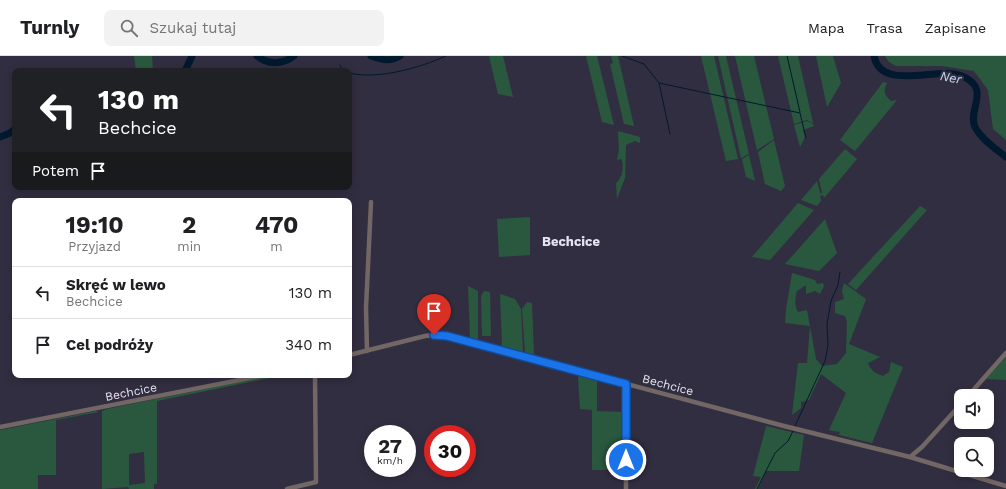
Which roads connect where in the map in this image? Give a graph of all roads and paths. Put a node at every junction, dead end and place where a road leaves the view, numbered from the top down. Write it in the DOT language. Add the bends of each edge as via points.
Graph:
graph roads {
  1 [pos="371,202"];
  2 [pos="367,351"];
  3 [pos="1006,353"];
  4 [pos="352,354"];
  5 [pos="250,378"];
  6 [pos="315,378"];
  7 [pos="626,384"];
  8 [pos="974,389"];
  9 [pos="954,412"];
  10 [pos="0,427"];
  11 [pos="910,457"];
  12 [pos="1006,486"];
  13 [pos="287,489"];
  14 [pos="626,489"];
  1 -- 2 [label="street" via="366,308"];
  2 -- 4 [label="street, Bechcice"];
  2 -- 7 [label="street, Bechcice" via="425,336 442,335"];
  3 -- 8 [label="street"];
  5 -- 10 [label="street, Bechcice"];
  6 -- 13 [label="street" via="316,482"];
  7 -- 11 [label="street, Bechcice"];
  7 -- 14 [label="street"];
  9 -- 11 [label="street"];
  11 -- 12 [label="street, Bechcice"];
}
